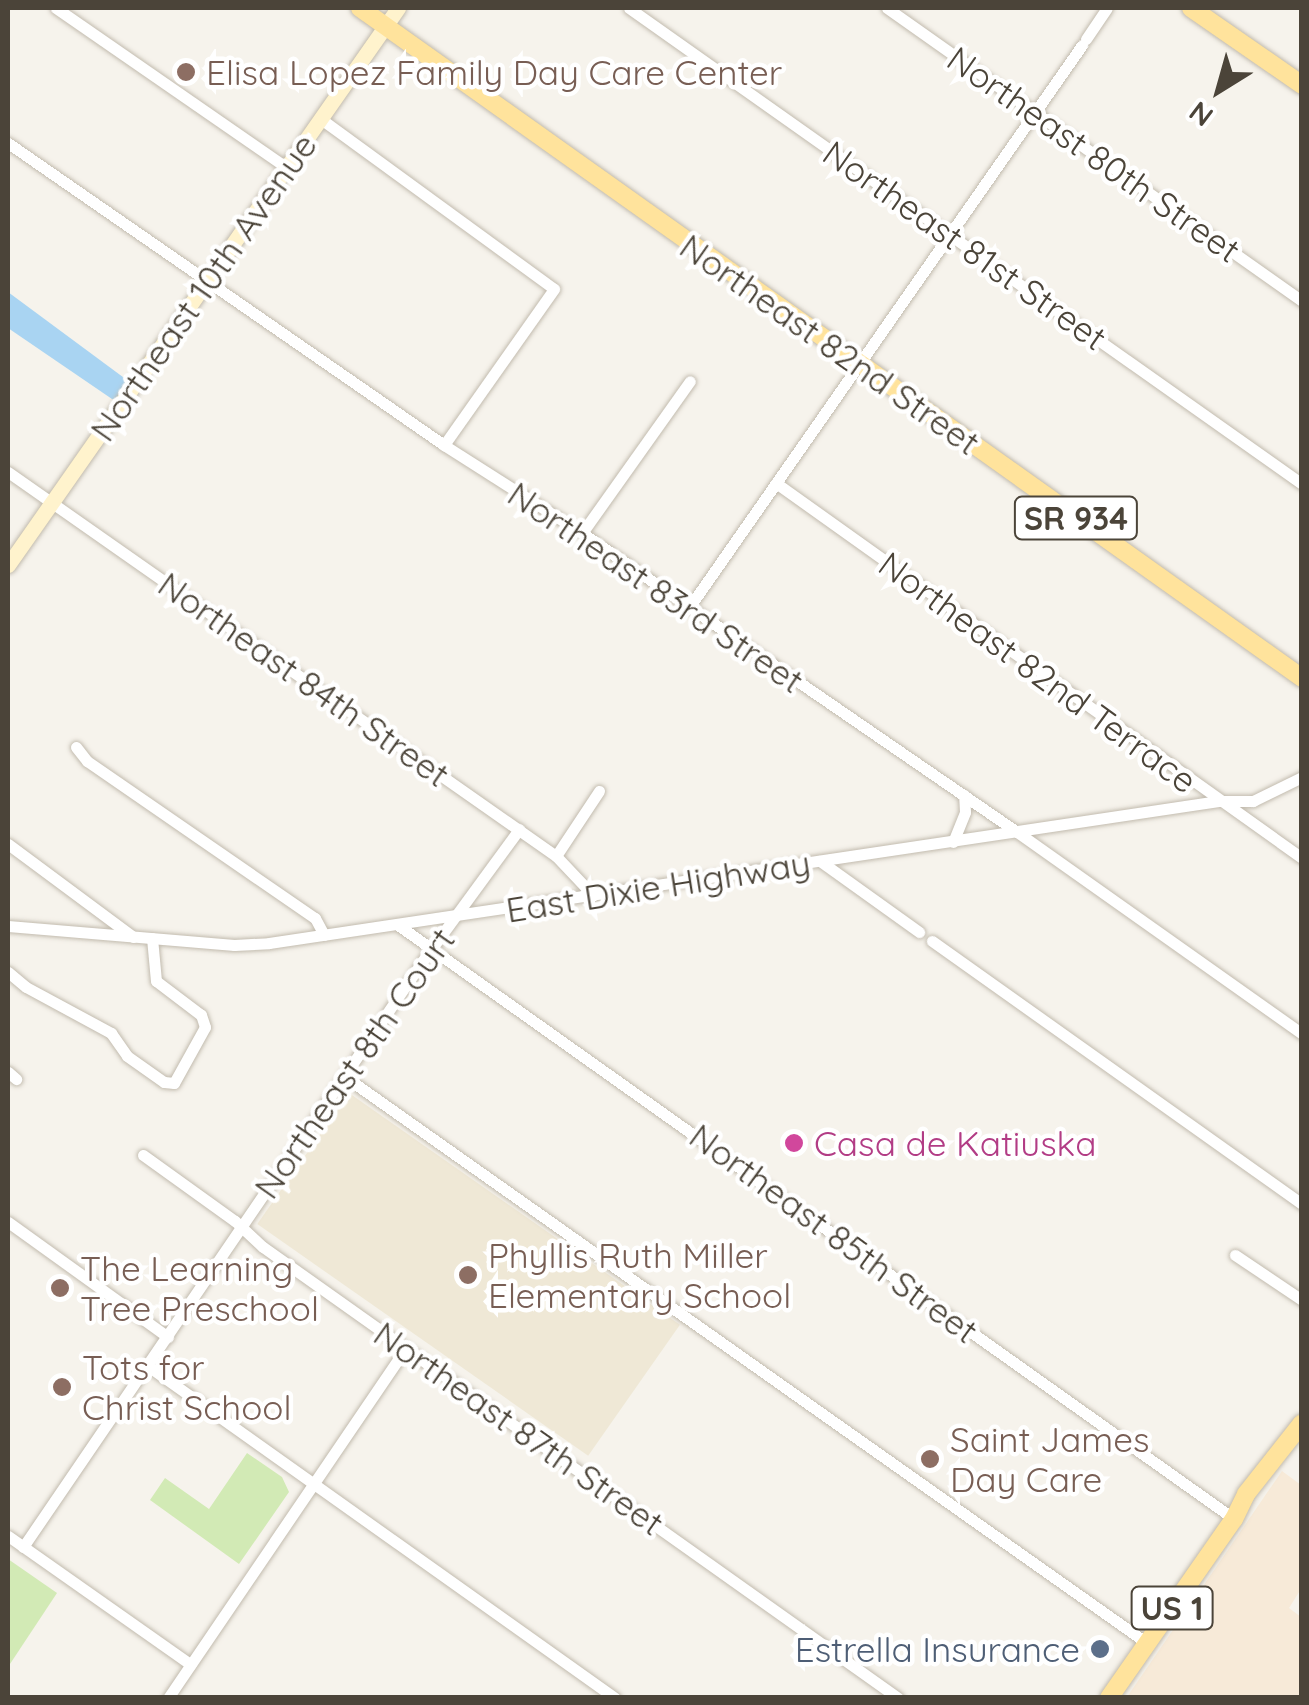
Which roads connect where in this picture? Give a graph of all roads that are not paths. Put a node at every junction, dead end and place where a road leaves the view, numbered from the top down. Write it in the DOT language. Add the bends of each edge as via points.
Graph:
graph roads {
  1 [pos="56,8"];
  2 [pos="360,8"];
  3 [pos="398,8"];
  4 [pos="629,8"];
  5 [pos="887,8"];
  6 [pos="1108,8"];
  7 [pos="1191,8"];
  8 [pos="385,27"];
  9 [pos="1302,86"];
  10 [pos="1034,112"];
  11 [pos="321,119"];
  12 [pos="8,143"];
  13 [pos="287,168"];
  14 [pos="950,234"];
  15 [pos="207,281"];
  16 [pos="1302,301"];
  17 [pos="859,364"];
  18 [pos="690,381"];
  19 [pos="444,446"];
  20 [pos="8,472"];
  21 [pos="776,484"];
  22 [pos="1302,484"];
  23 [pos="52,503"];
  24 [pos="582,534"];
  25 [pos="8,565"];
  26 [pos="688,609"];
  27 [pos="1302,678"];
  28 [pos="76,747"];
  29 [pos="1302,777"];
  30 [pos="599,791"];
  31 [pos="964,796"];
  32 [pos="1218,801"];
  33 [pos="519,830"];
  34 [pos="1018,832"];
  35 [pos="953,842"];
  36 [pos="8,844"];
  37 [pos="556,856"];
  38 [pos="1302,858"];
  39 [pos="820,861"];
  40 [pos="593,895"];
  41 [pos="457,916"];
  42 [pos="398,924"];
  43 [pos="9,926"];
  44 [pos="919,932"];
  45 [pos="324,935"];
  46 [pos="133,936"];
  47 [pos="152,938"];
  48 [pos="932,940"];
  49 [pos="8,941"];
  50 [pos="434,946"];
  51 [pos="8,972"];
  52 [pos="1302,1034"];
  53 [pos="344,1076"];
  54 [pos="143,1154"];
  55 [pos="1302,1204"];
  56 [pos="8,1222"];
  57 [pos="240,1228"];
  58 [pos="1235,1255"];
  59 [pos="1302,1300"];
  60 [pos="168,1336"];
  61 [pos="406,1348"];
  62 [pos="148,1366"];
  63 [pos="1302,1423"];
  64 [pos="313,1483"];
  65 [pos="1234,1518"];
  66 [pos="8,1536"];
  67 [pos="23,1547"];
  68 [pos="1147,1643"];
  69 [pos="190,1664"];
  70 [pos="168,1698"];
  71 [pos="615,1698"];
  72 [pos="898,1698"];
  73 [pos="1109,1698"];
  1 -- 13 [label="street"];
  2 -- 8 [label="main road, Northeast 82nd Street / SR 934"];
  3 -- 8 [label="street, Northeast 10th Avenue"];
  4 -- 14 [label="street, Northeast 81st Street"];
  5 -- 10 [label="street, Northeast 80th Street"];
  6 -- 10 [label="street"];
  7 -- 9 [label="main road"];
  8 -- 11 [label="street, Northeast 10th Avenue"];
  8 -- 17 [label="main road, Northeast 82nd Street / SR 934"];
  10 -- 14 [label="street"];
  10 -- 16 [label="street, Northeast 80th Street"];
  11 -- 13 [label="street, Northeast 10th Avenue"];
  11 -- 19 [label="street" via="554,288"];
  12 -- 15 [label="street, Northeast 83rd Street"];
  13 -- 15 [label="street, Northeast 10th Avenue"];
  14 -- 17 [label="street"];
  14 -- 22 [label="street, Northeast 81st Street"];
  15 -- 19 [label="street, Northeast 83rd Street"];
  15 -- 23 [label="street, Northeast 10th Avenue"];
  17 -- 21 [label="street"];
  17 -- 27 [label="main road, Northeast 82nd Street / SR 934"];
  18 -- 24 [label="street"];
  19 -- 24 [label="street, Northeast 83rd Street"];
  20 -- 23 [label="street, Northeast 84th Street"];
  21 -- 26 [label="street"];
  21 -- 32 [label="street, Northeast 82nd Terrace"];
  23 -- 25 [label="street, Northeast 10th Avenue"];
  23 -- 33 [label="street, Northeast 84th Street"];
  24 -- 26 [label="street, Northeast 83rd Street"];
  26 -- 31 [label="street, Northeast 83rd Street"];
  28 -- 45 [label="street" via="315,918"];
  29 -- 32 [label="street, East Dixie Highway" via="1253,801"];
  30 -- 37 [label="street"];
  31 -- 34 [label="street, Northeast 83rd Street"];
  31 -- 35 [label="street"];
  32 -- 34 [label="street, East Dixie Highway"];
  32 -- 38 [label="street, Northeast 82nd Terrace"];
  33 -- 37 [label="street, Northeast 84th Street"];
  33 -- 41 [label="street, Northeast 8th Court"];
  34 -- 35 [label="street, East Dixie Highway"];
  34 -- 52 [label="street, Northeast 83rd Street"];
  35 -- 39 [label="street, East Dixie Highway"];
  36 -- 46 [label="street"];
  37 -- 40 [label="street, Northeast 84th Street"];
  39 -- 40 [label="street, East Dixie Highway"];
  39 -- 44 [label="street"];
  40 -- 41 [label="street, East Dixie Highway"];
  41 -- 42 [label="street, East Dixie Highway"];
  41 -- 50 [label="street, Northeast 8th Court"];
  42 -- 45 [label="street, East Dixie Highway"];
  42 -- 50 [label="street, Northeast 85th Street"];
  43 -- 46 [label="street, East Dixie Highway"];
  43 -- 49 [label="street"];
  45 -- 47 [label="street, East Dixie Highway" via="234,946"];
  46 -- 47 [label="street, East Dixie Highway"];
  47 -- 51 [label="street" via="156,981 201,1015 205,1027 174,1083 127,1056 111,1033"];
  48 -- 55 [label="street"];
  50 -- 53 [label="street, Northeast 8th Court"];
  50 -- 65 [label="street, Northeast 85th Street"];
  53 -- 57 [label="street, Northeast 8th Court"];
  53 -- 68 [label="street"];
  54 -- 57 [label="street, Northeast 87th Street"];
  56 -- 60 [label="street"];
  57 -- 60 [label="street, Northeast 8th Court"];
  57 -- 61 [label="street, Northeast 87th Street"];
  58 -- 59 [label="street"];
  60 -- 62 [label="street, Northeast 8th Court"];
  61 -- 64 [label="street"];
  61 -- 72 [label="street, Northeast 87th Street"];
  62 -- 64 [label="street"];
  62 -- 67 [label="street, Northeast 8th Court"];
  63 -- 65 [label="main road, US 1" via="1270,1468 1258,1503"];
  64 -- 69 [label="street"];
  64 -- 71 [label="street"];
  65 -- 68 [label="main road, US 1"];
  66 -- 67 [label="street"];
  67 -- 69 [label="street"];
  68 -- 73 [label="main road, US 1"];
  69 -- 70 [label="street"];
}
